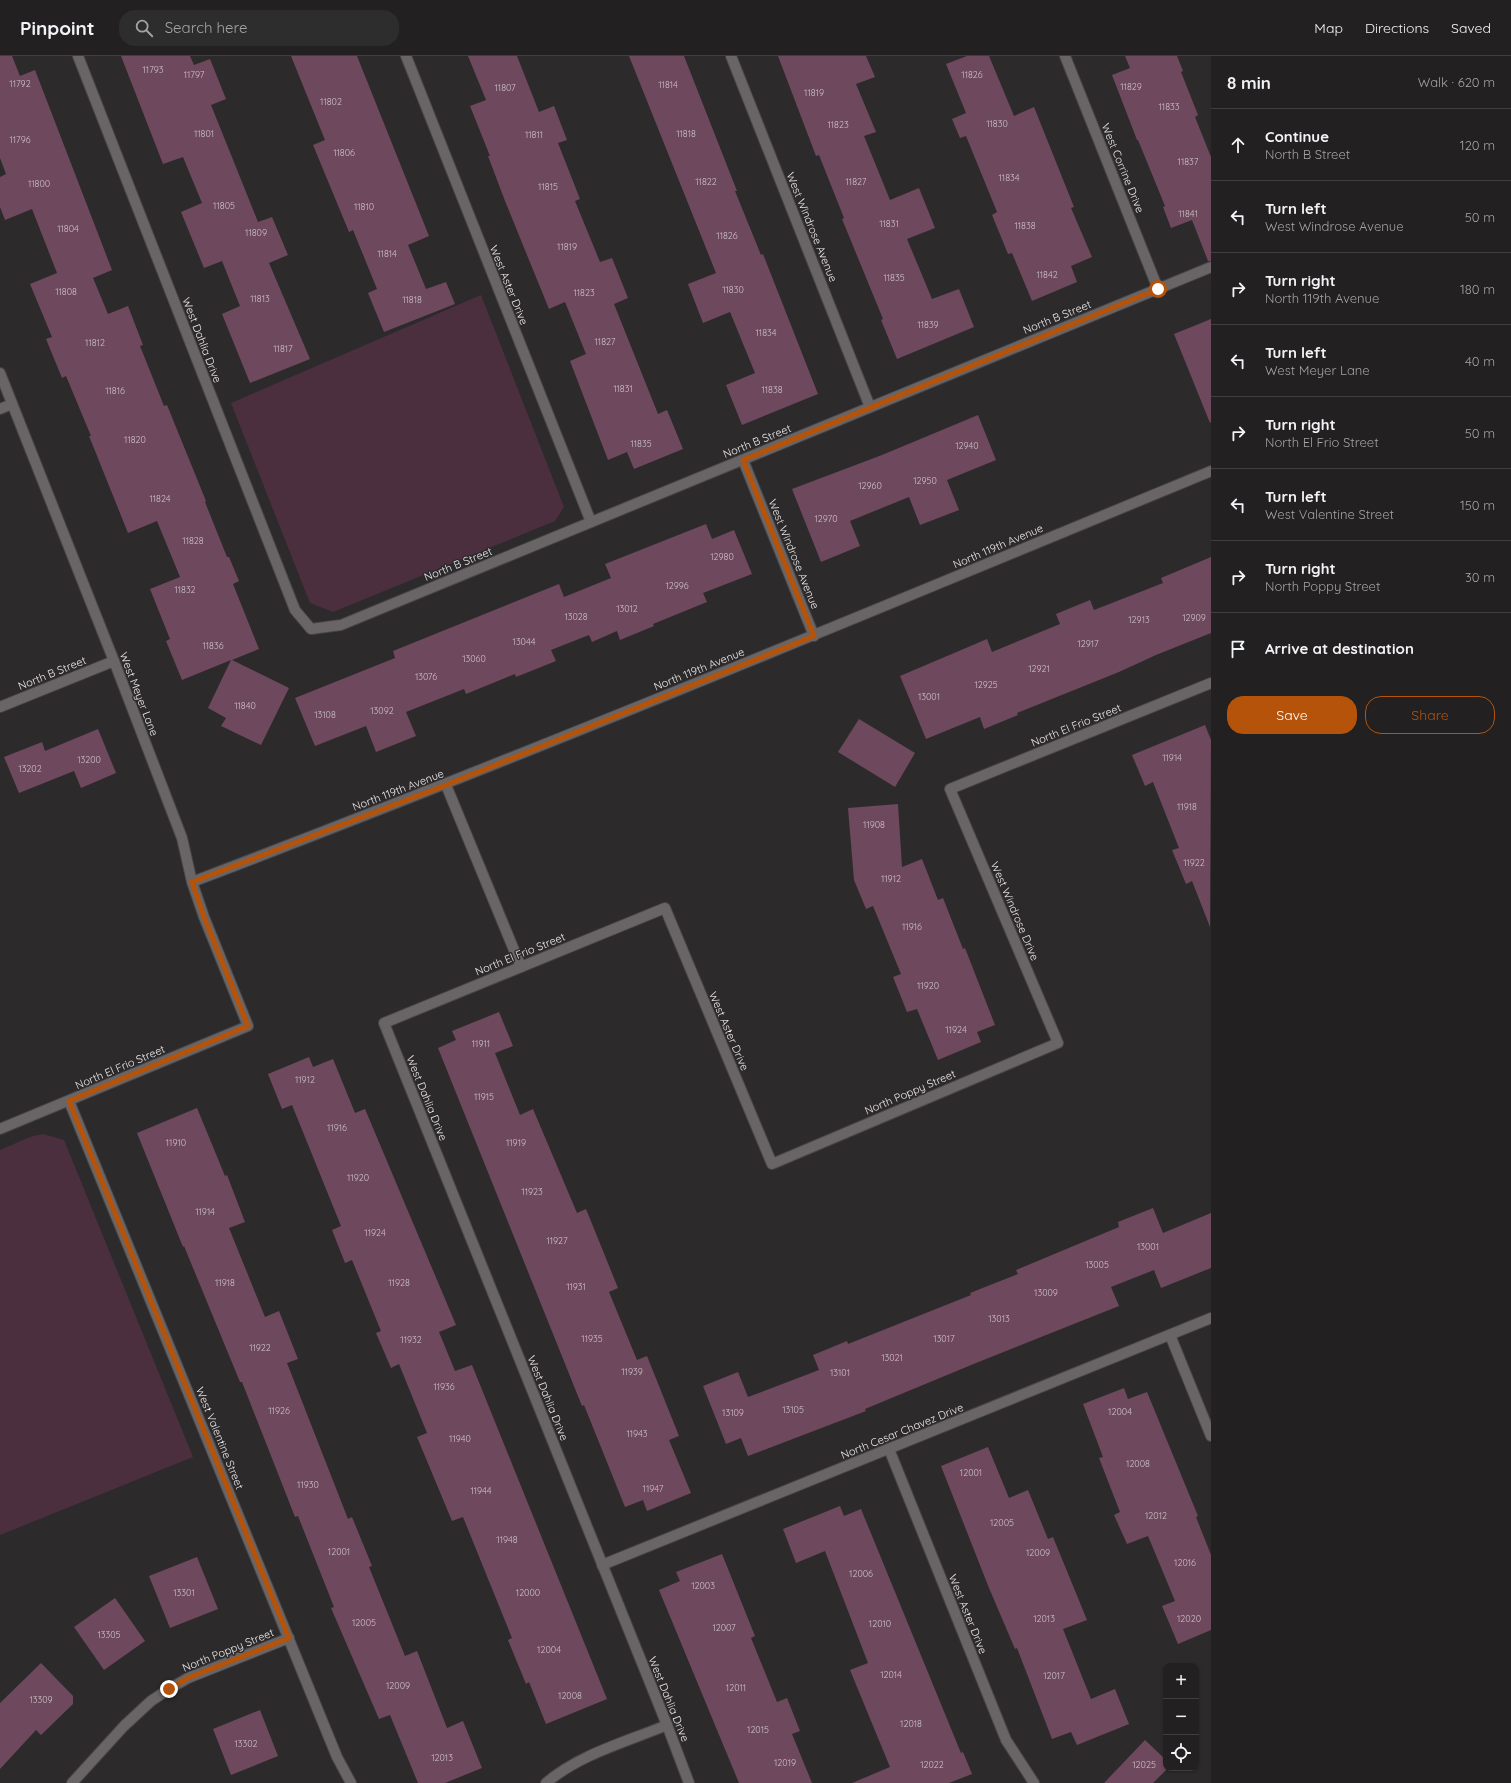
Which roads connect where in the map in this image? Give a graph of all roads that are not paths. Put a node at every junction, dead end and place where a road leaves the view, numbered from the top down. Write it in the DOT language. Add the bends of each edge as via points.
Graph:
graph roads {
  1 [pos="78,56"];
  2 [pos="406,56"];
  3 [pos="731,56"];
  4 [pos="1065,56"];
  5 [pos="1211,267"];
  6 [pos="1158,289"];
  7 [pos="0,373"];
  8 [pos="12,404"];
  9 [pos="870,407"];
  10 [pos="0,409"];
  11 [pos="743,460"];
  12 [pos="1211,471"];
  13 [pos="591,522"];
  14 [pos="311,629"];
  15 [pos="814,636"];
  16 [pos="114,661"];
  17 [pos="1211,683"];
  18 [pos="0,707"];
  19 [pos="446,785"];
  20 [pos="950,789"];
  21 [pos="192,882"];
  22 [pos="665,908"];
  23 [pos="521,967"];
  24 [pos="384,1023"];
  25 [pos="248,1026"];
  26 [pos="1058,1043"];
  27 [pos="69,1101"];
  28 [pos="0,1129"];
  29 [pos="772,1164"];
  30 [pos="1211,1318"];
  31 [pos="1170,1335"];
  32 [pos="1211,1436"];
  33 [pos="889,1449"];
  34 [pos="602,1565"];
  35 [pos="289,1638"];
  36 [pos="667,1725"];
  37 [pos="72,1783"];
  38 [pos="351,1783"];
  39 [pos="546,1783"];
  40 [pos="689,1783"];
  41 [pos="1034,1783"];
  1 -- 14 [label="street, West Dahlia Drive" via="295,610"];
  2 -- 13 [label="street, West Aster Drive"];
  3 -- 9 [label="street, West Windrose Avenue"];
  4 -- 6 [label="street, West Corrine Drive"];
  5 -- 6 [label="street, North B Street"];
  6 -- 9 [label="street, North B Street"];
  7 -- 8 [label="street, West Meyer Lane"];
  8 -- 10 [label="street"];
  8 -- 16 [label="street, West Meyer Lane"];
  9 -- 11 [label="street, North B Street"];
  11 -- 13 [label="street, North B Street"];
  11 -- 15 [label="street, West Windrose Avenue"];
  12 -- 15 [label="street, North 119th Avenue"];
  13 -- 14 [label="street, North B Street" via="341,625"];
  15 -- 19 [label="street, North 119th Avenue"];
  16 -- 18 [label="street, North B Street"];
  16 -- 21 [label="street, West Meyer Lane" via="182,838"];
  17 -- 20 [label="street, North El Frio Street"];
  19 -- 21 [label="street, North 119th Avenue"];
  19 -- 23 [label="street"];
  20 -- 26 [label="street, West Windrose Drive"];
  21 -- 25 [label="street, West Meyer Lane"];
  22 -- 23 [label="street, North El Frio Street"];
  22 -- 29 [label="street, West Aster Drive"];
  23 -- 24 [label="street, North El Frio Street"];
  24 -- 34 [label="street, West Dahlia Drive"];
  25 -- 27 [label="street, North El Frio Street"];
  26 -- 29 [label="street, North Poppy Street"];
  27 -- 28 [label="street, North El Frio Street"];
  27 -- 35 [label="street, West Valentine Street"];
  30 -- 31 [label="street, North Cesar Chavez Drive"];
  31 -- 32 [label="street"];
  31 -- 33 [label="street, North Cesar Chavez Drive"];
  33 -- 34 [label="street, North Cesar Chavez Drive"];
  33 -- 41 [label="street, West Aster Drive" via="1006,1740"];
  34 -- 36 [label="street, West Dahlia Drive"];
  35 -- 37 [label="street, North Poppy Street" via="188,1678 151,1701 124,1726"];
  35 -- 38 [label="street, West Valentine Street" via="337,1757"];
  36 -- 39 [label="street" via="580,1760"];
  36 -- 40 [label="street, West Dahlia Drive"];
}
